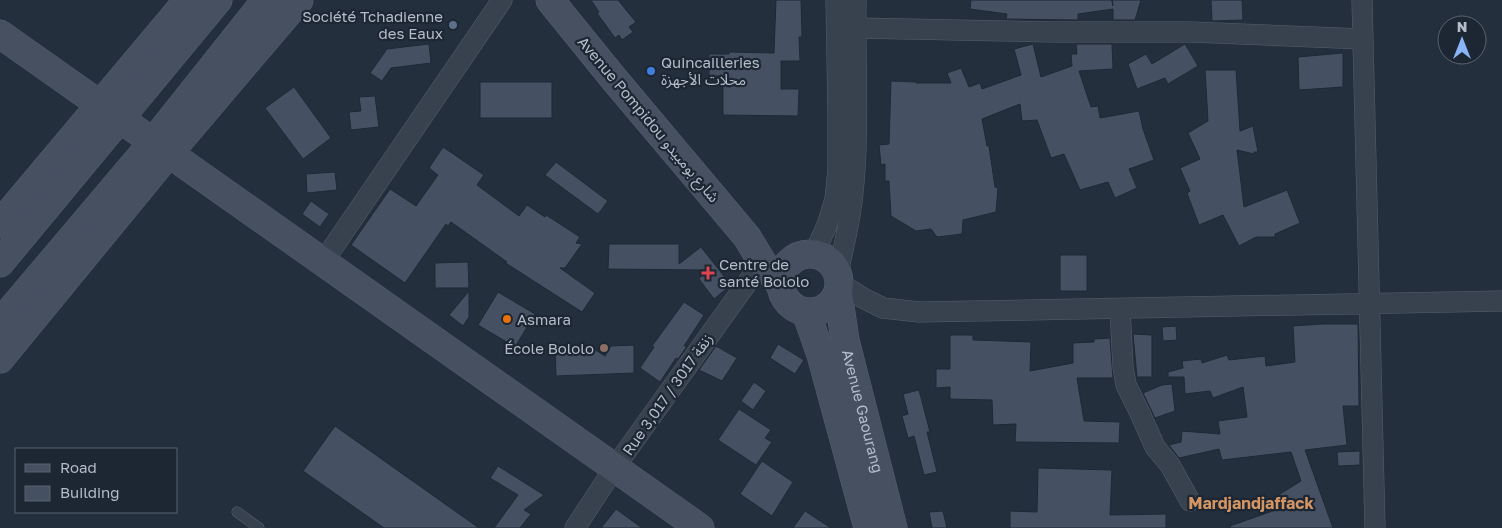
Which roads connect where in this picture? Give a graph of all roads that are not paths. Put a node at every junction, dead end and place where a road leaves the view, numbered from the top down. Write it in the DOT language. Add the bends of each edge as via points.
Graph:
graph roads {
  1 [pos="188,0"];
  2 [pos="218,0"];
  3 [pos="266,0"];
  4 [pos="299,0"];
  5 [pos="502,0"];
  6 [pos="550,0"];
  7 [pos="836,0"];
  8 [pos="856,0"];
  9 [pos="1362,0"];
  10 [pos="856,28"];
  11 [pos="0,34"];
  12 [pos="1363,39"];
  13 [pos="109,111"];
  14 [pos="161,148"];
  15 [pos="0,224"];
  16 [pos="747,237"];
  17 [pos="804,256"];
  18 [pos="323,262"];
  19 [pos="762,262"];
  20 [pos="0,264"];
  21 [pos="838,283"];
  22 [pos="780,284"];
  23 [pos="1502,301"];
  24 [pos="1370,304"];
  25 [pos="1120,309"];
  26 [pos="806,312"];
  27 [pos="0,323"];
  28 [pos="0,359"];
  29 [pos="615,467"];
  30 [pos="1190,501"];
  31 [pos="237,512"];
  32 [pos="259,528"];
  33 [pos="575,528"];
  34 [pos="700,528"];
  35 [pos="868,528"];
  36 [pos="892,528"];
  37 [pos="1375,528"];
  1 -- 13 [label="main road"];
  2 -- 13 [label="main road"];
  3 -- 14 [label="main road"];
  4 -- 14 [label="main road"];
  5 -- 18 [label="street"];
  6 -- 16 [label="main road, Avenue Pompidou شارع بومبيدو"];
  7 -- 17 [label="street" via="838,169 835,199 827,225"];
  8 -- 10 [label="street"];
  9 -- 12 [label="street"];
  10 -- 12 [label="street" via="1191,32"];
  10 -- 21 [label="street" via="854,171"];
  11 -- 13 [label="main road"];
  12 -- 24 [label="street"];
  13 -- 14 [label="main road"];
  13 -- 15 [label="main road"];
  13 -- 20 [label="main road"];
  14 -- 18 [label="main road"];
  14 -- 27 [label="main road"];
  14 -- 28 [label="main road"];
  16 -- 17 [label="main road"];
  16 -- 19 [label="main road, Avenue Pompidou شارع بومبيدو"];
  17 -- 21 [label="main road" via="824,257 832,264"];
  17 -- 22 [label="main road" via="786,265"];
  18 -- 29 [label="main road"];
  19 -- 22 [label="main road, Avenue Pompidou شارع بومبيدو"];
  19 -- 29 [label="street, Rue 3,017 / زنقة 3017"];
  21 -- 25 [label="street" via="883,308 919,312"];
  21 -- 26 [label="main road" via="833,302 816,312"];
  21 -- 36 [label="main road, Avenue Gaourang" via="845,340"];
  22 -- 26 [label="main road" via="788,303"];
  23 -- 24 [label="street"];
  24 -- 25 [label="street"];
  24 -- 37 [label="street"];
  25 -- 30 [label="street" via="1126,385 1154,447 1170,465"];
  26 -- 35 [label="main road, Avenue Gaourang" via="821,355"];
  29 -- 33 [label="street, Rue 3,017 / زنقة 3017"];
  29 -- 34 [label="main road"];
  31 -- 32 [label="lane"];
}
